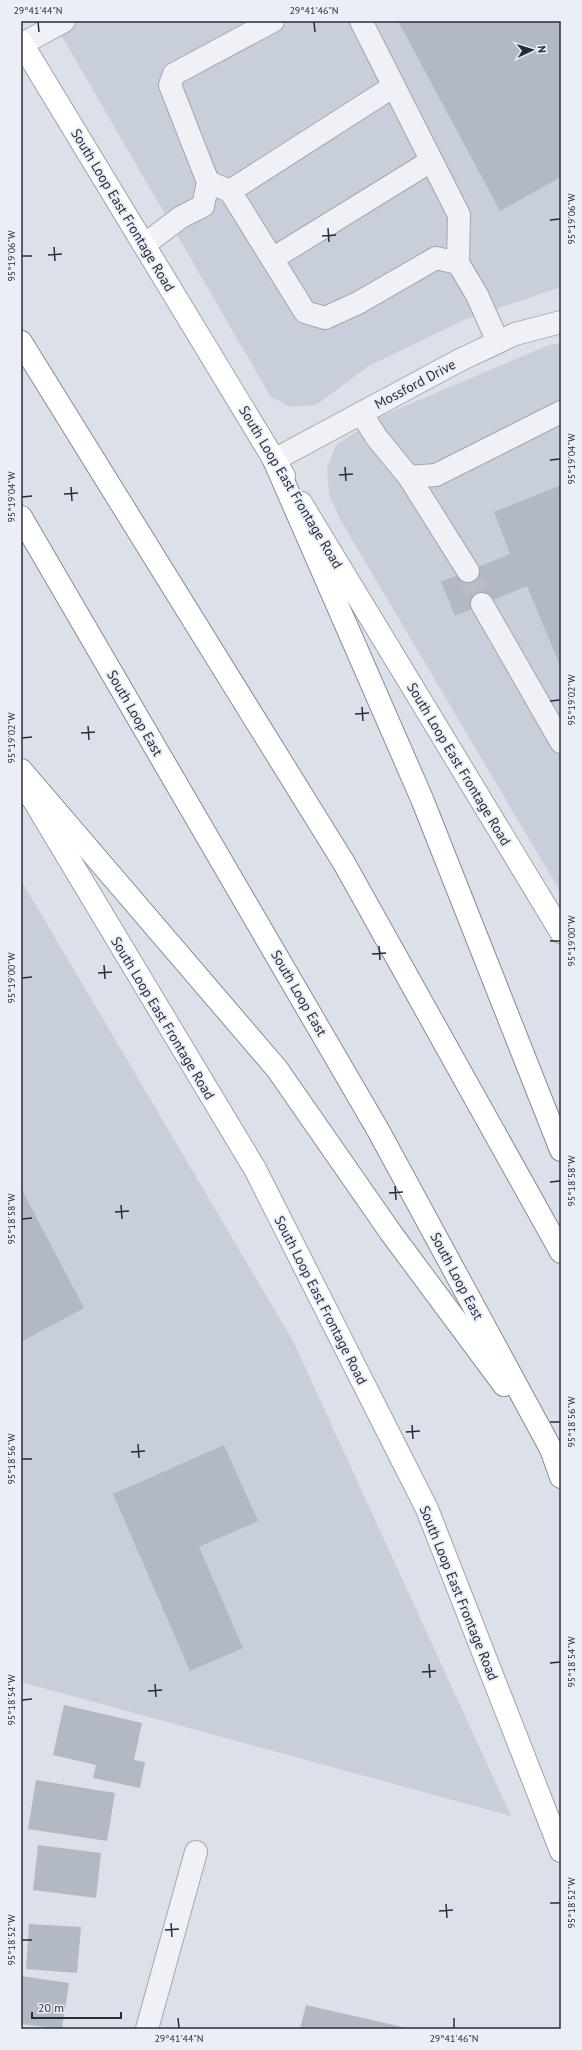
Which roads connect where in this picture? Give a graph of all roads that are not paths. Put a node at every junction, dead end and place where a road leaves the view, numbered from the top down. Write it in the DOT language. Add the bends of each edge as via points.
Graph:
graph roads {
  1 [pos="64,21"];
  2 [pos="273,21"];
  3 [pos="361,21"];
  4 [pos="21,43"];
  5 [pos="394,86"];
  6 [pos="431,161"];
  7 [pos="208,182"];
  8 [pos="230,191"];
  9 [pos="144,245"];
  10 [pos="272,259"];
  11 [pos="458,263"];
  12 [pos="561,322"];
  13 [pos="21,342"];
  14 [pos="498,342"];
  15 [pos="561,412"];
  16 [pos="361,413"];
  17 [pos="274,460"];
  18 [pos="409,477"];
  19 [pos="21,517"];
  20 [pos="468,571"];
  21 [pos="482,604"];
  22 [pos="561,742"];
  23 [pos="21,770"];
  24 [pos="21,780"];
  25 [pos="561,932"];
  26 [pos="561,1150"];
  27 [pos="561,1252"];
  28 [pos="550,1448"];
  29 [pos="561,1477"];
  30 [pos="561,1851"];
  31 [pos="196,1852"];
  32 [pos="147,2029"];
  1 -- 4 [label="street"];
  2 -- 7 [label="street" via="174,74 170,85"];
  3 -- 5 [label="street"];
  4 -- 9 [label="main road, South Loop East Frontage Road"];
  5 -- 6 [label="street"];
  5 -- 8 [label="street"];
  6 -- 10 [label="street"];
  6 -- 11 [label="street" via="459,215"];
  7 -- 8 [label="street"];
  7 -- 9 [label="street" via="203,206 181,216"];
  8 -- 10 [label="street"];
  9 -- 17 [label="main road, South Loop East Frontage Road"];
  10 -- 11 [label="street" via="305,312 325,318 358,303 436,258"];
  11 -- 14 [label="street" via="477,295"];
  12 -- 14 [label="street, Mossford Drive" via="515,334"];
  13 -- 27 [label="main road" via="344,863"];
  14 -- 16 [label="street, Mossford Drive"];
  15 -- 18 [label="street" via="436,475"];
  16 -- 17 [label="street, Mossford Drive"];
  16 -- 18 [label="street" via="377,438"];
  17 -- 25 [label="main road, South Loop East Frontage Road"];
  17 -- 26 [label="main road" via="422,799"];
  18 -- 20 [label="street"];
  19 -- 28 [label="main road, South Loop East" via="378,1130"];
  21 -- 22 [label="street"];
  23 -- 28 [label="main road" via="278,1069 391,1233"];
  24 -- 30 [label="main road, South Loop East Frontage Road" via="255,1169 427,1509"];
  28 -- 29 [label="main road, South Loop East"];
  31 -- 32 [label="street"];
}
